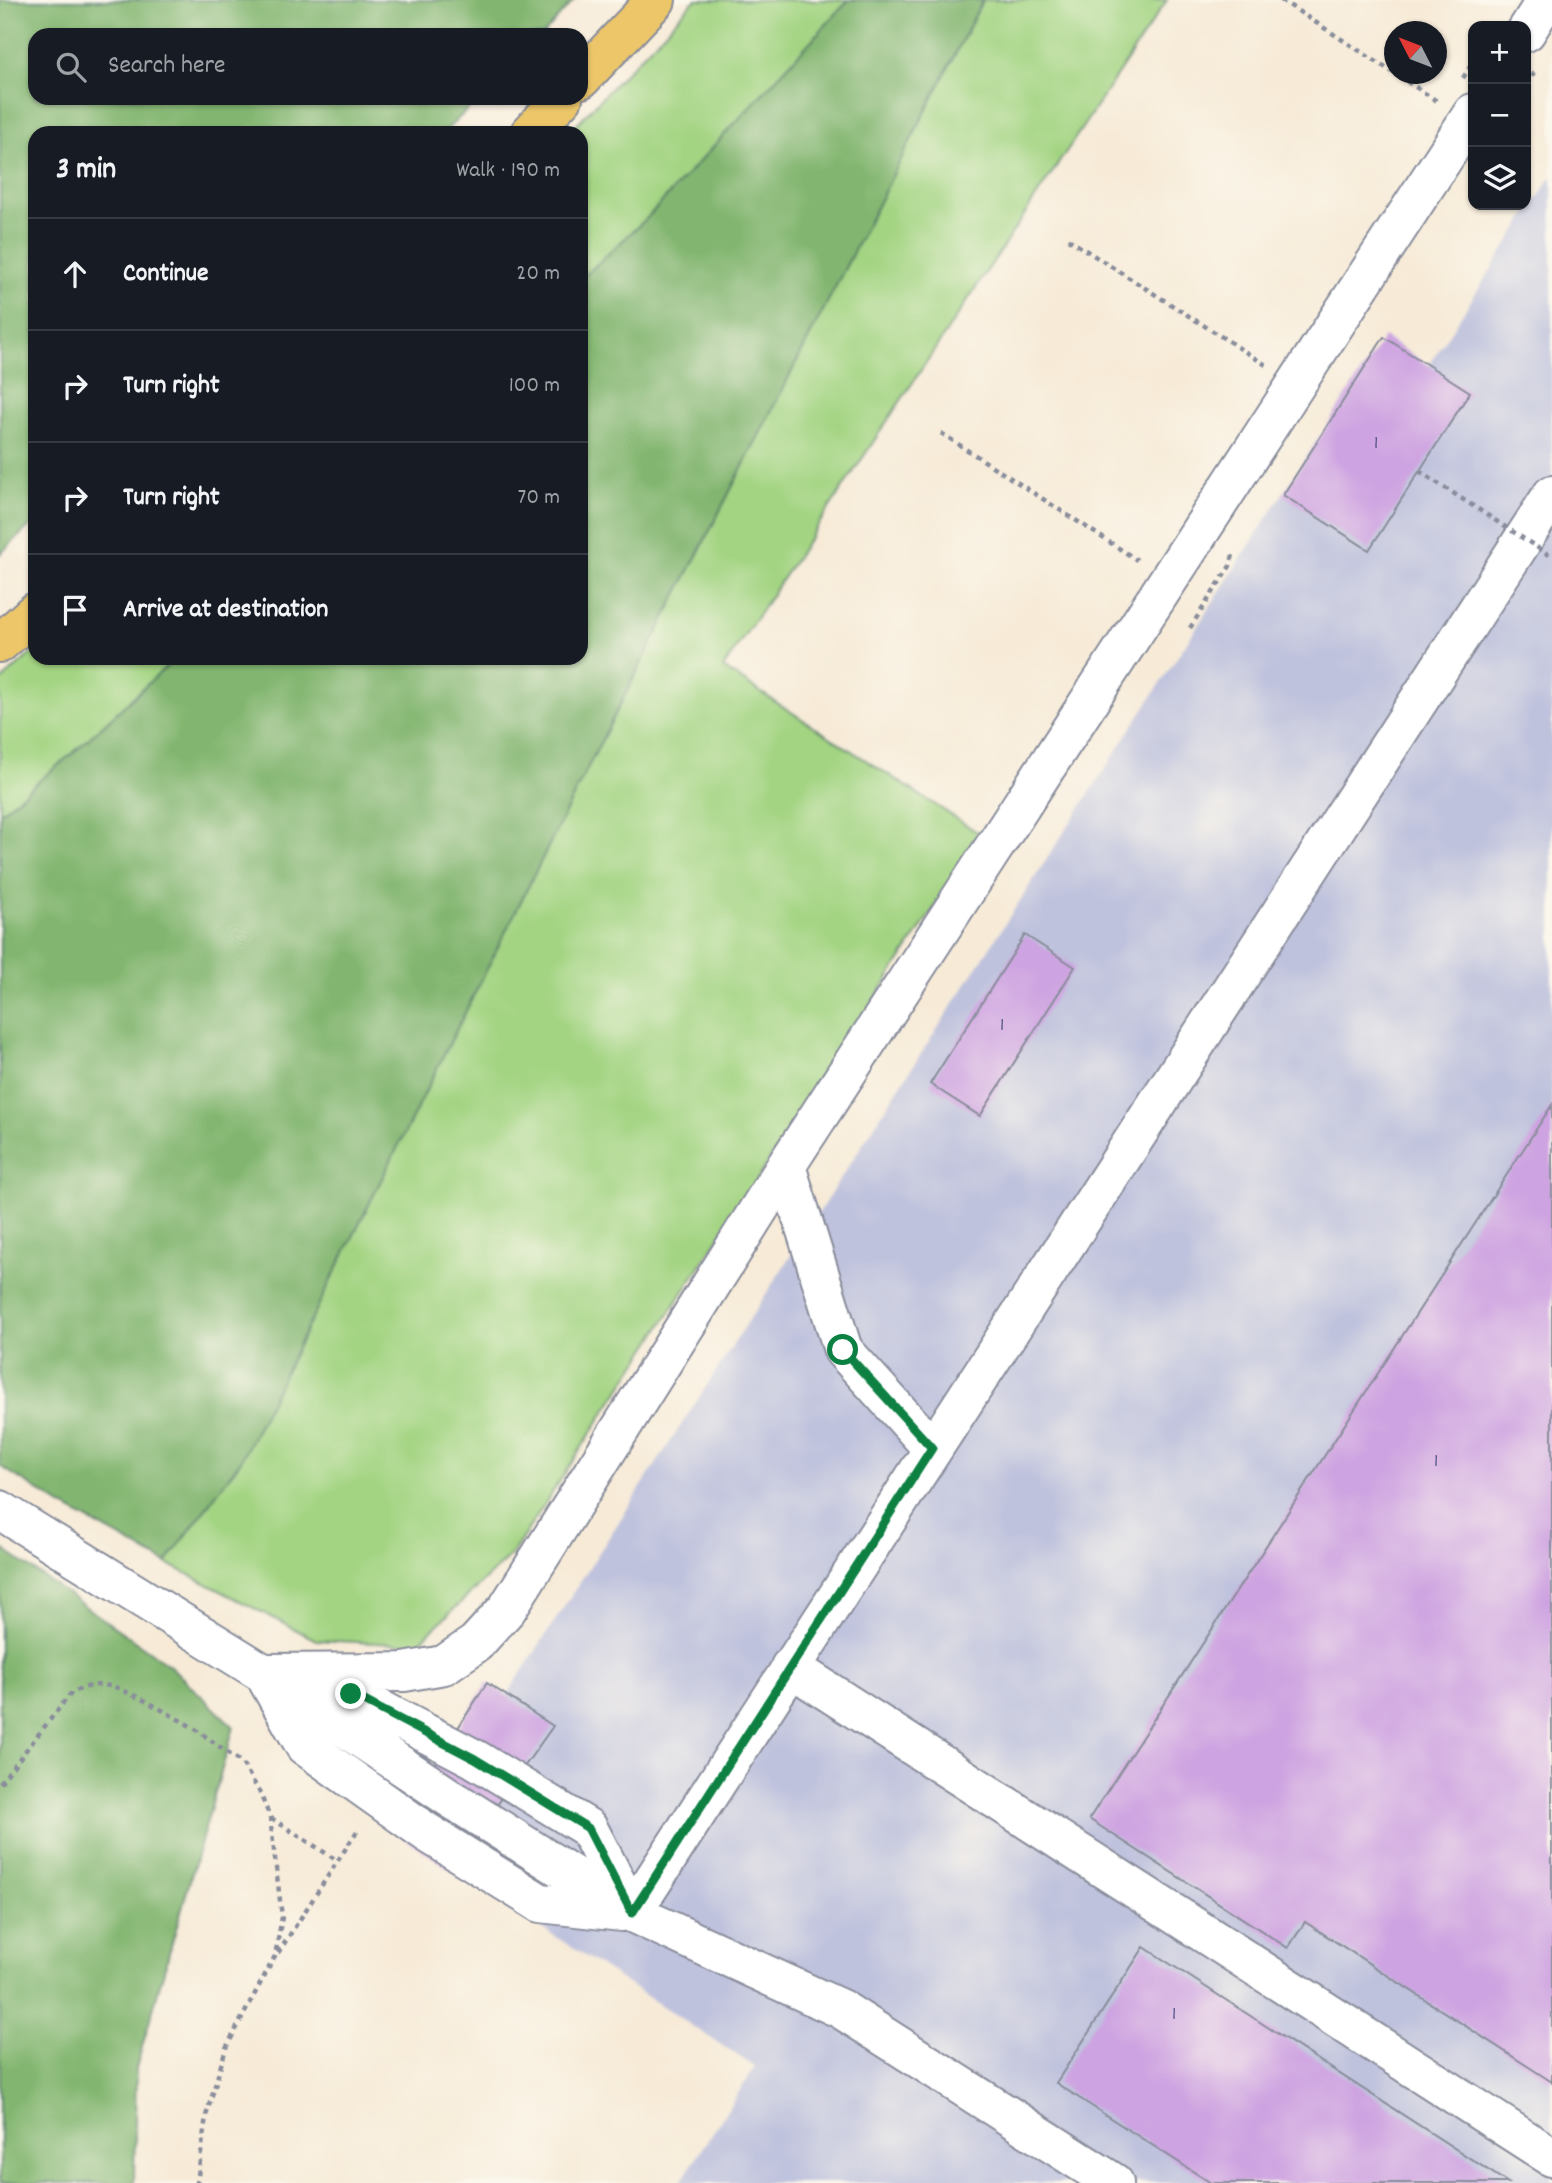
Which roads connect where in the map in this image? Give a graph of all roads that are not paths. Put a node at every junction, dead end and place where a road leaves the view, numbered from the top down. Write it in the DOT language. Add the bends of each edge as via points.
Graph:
graph roads {
  1 [pos="656,0"];
  2 [pos="1546,0"];
  3 [pos="1531,24"];
  4 [pos="588,72"];
  5 [pos="556,105"];
  6 [pos="1468,122"];
  7 [pos="537,126"];
  8 [pos="1552,495"];
  9 [pos="28,618"];
  10 [pos="0,643"];
  11 [pos="786,1166"];
  12 [pos="932,1448"];
  13 [pos="0,1510"];
  14 [pos="790,1667"];
  15 [pos="264,1673"];
  16 [pos="632,1913"];
  17 [pos="1552,2157"];
  18 [pos="1114,2183"];
  1 -- 4 [label="main road"];
  2 -- 3 [label="lane"];
  5 -- 7 [label="main road"];
  6 -- 11 [label="lane"];
  8 -- 12 [label="lane"];
  9 -- 10 [label="main road"];
  11 -- 12 [label="lane" via="843,1350"];
  11 -- 15 [label="lane" via="507,1609 476,1643 444,1665 404,1672"];
  12 -- 14 [label="lane"];
  13 -- 15 [label="lane"];
  14 -- 16 [label="lane"];
  14 -- 17 [label="lane"];
  15 -- 16 [label="lane" via="351,1694 475,1759 588,1828"];
  15 -- 16 [label="lane" via="305,1746 426,1832 540,1903"];
  16 -- 18 [label="lane" via="841,2008"];
}
